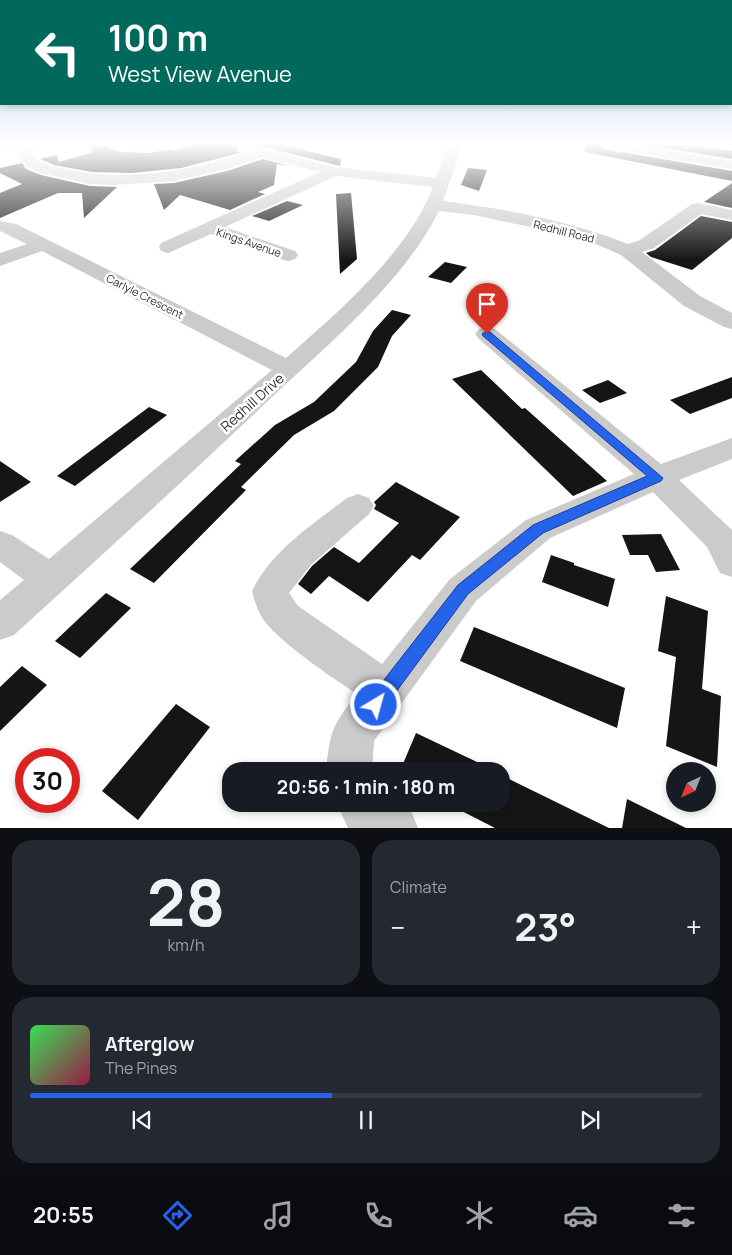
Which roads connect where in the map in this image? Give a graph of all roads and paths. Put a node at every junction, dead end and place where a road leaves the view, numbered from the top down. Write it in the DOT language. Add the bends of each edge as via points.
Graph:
graph roads {
  1 [pos="142,183"];
  2 [pos="309,183"];
  3 [pos="382,183"];
  4 [pos="442,183"];
  5 [pos="137,194"];
  6 [pos="438,194"];
  7 [pos="732,215"];
  8 [pos="0,226"];
  9 [pos="210,228"];
  10 [pos="42,245"];
  11 [pos="168,247"];
  12 [pos="628,251"];
  13 [pos="288,255"];
  14 [pos="0,260"];
  15 [pos="732,322"];
  16 [pos="487,334"];
  17 [pos="289,368"];
  18 [pos="732,448"];
  19 [pos="656,478"];
  20 [pos="358,506"];
  21 [pos="0,544"];
  22 [pos="732,563"];
  23 [pos="50,579"];
  24 [pos="0,623"];
  25 [pos="387,690"];
  26 [pos="349,762"];
  27 [pos="367,812"];
  28 [pos="394,828"];
  1 -- 5 [label="street"];
  2 -- 9 [label="street, Kings Avenue"];
  3 -- 6 [label="street, Redhill Road"];
  4 -- 6 [label="street, Redhill Drive"];
  6 -- 12 [label="street, Redhill Road" via="474,210 587,234"];
  6 -- 17 [label="street, Redhill Drive" via="424,221 388,269 345,318"];
  7 -- 12 [label="street" via="698,208 647,244"];
  8 -- 10 [label="street, Carlyle Crescent"];
  9 -- 11 [label="street, Kings Avenue"];
  9 -- 13 [label="street, Kings Avenue"];
  10 -- 14 [label="street"];
  10 -- 17 [label="street, Carlyle Crescent"];
  12 -- 15 [label="street, Redhill Road" via="692,300"];
  16 -- 19 [label="street"];
  17 -- 23 [label="street, Redhill Drive" via="175,472"];
  18 -- 19 [label="street"];
  19 -- 22 [label="street" via="720,539"];
  19 -- 25 [label="street" via="538,529 463,590"];
  20 -- 25 [label="street" via="298,557 270,591 275,606 285,618"];
  21 -- 23 [label="street"];
  23 -- 24 [label="street, Redhill Drive"];
  25 -- 26 [label="street" via="353,734"];
  27 -- 28 [label="street"];
}
